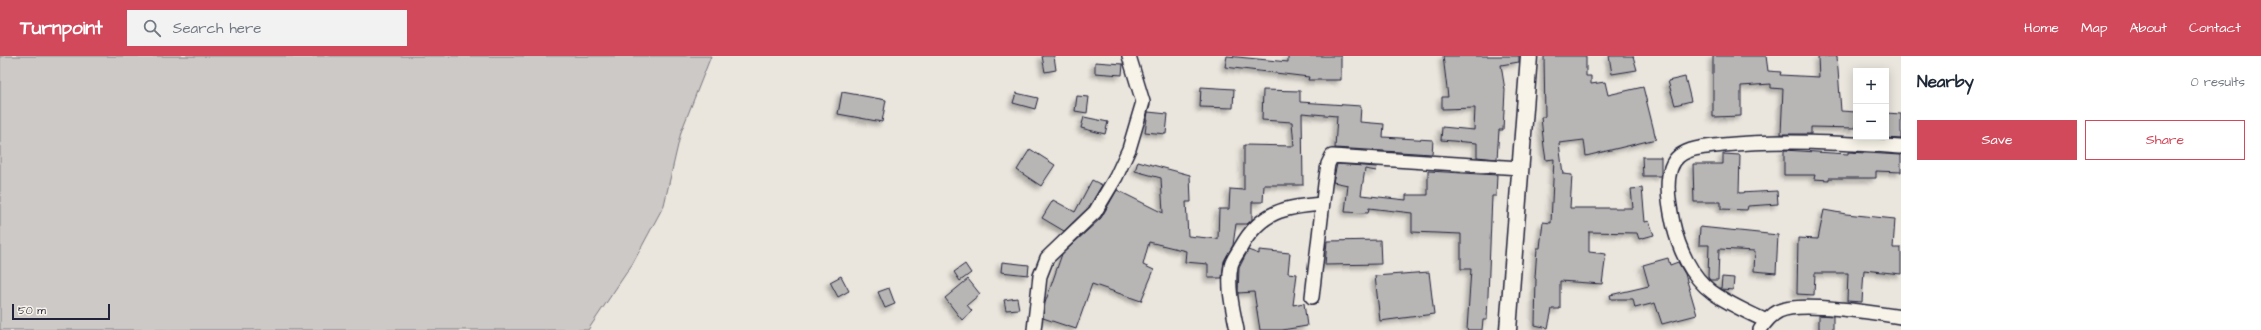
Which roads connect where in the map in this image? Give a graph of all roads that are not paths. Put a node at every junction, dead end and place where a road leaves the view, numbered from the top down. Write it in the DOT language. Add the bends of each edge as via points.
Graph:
graph roads {
  1 [pos="1129,56"];
  2 [pos="1529,56"];
  3 [pos="1901,147"];
  4 [pos="1520,168"];
  5 [pos="1322,204"];
  6 [pos="1312,297"];
  7 [pos="1901,317"];
  8 [pos="1763,325"];
  9 [pos="1034,330"];
  10 [pos="1237,330"];
  11 [pos="1508,330"];
  1 -- 9 [label="street" via="1143,102 1129,149 1095,212 1048,258 1040,276"];
  2 -- 4 [label="main road"];
  3 -- 8 [label="street" via="1809,141 1750,143 1696,148 1678,156 1669,173 1668,196 1676,236 1695,275 1712,292"];
  4 -- 5 [label="street" via="1332,156 1328,164"];
  4 -- 11 [label="main road"];
  5 -- 6 [label="street"];
  5 -- 10 [label="street" via="1290,207 1274,213 1245,239 1231,266 1231,293"];
  7 -- 8 [label="street" via="1861,311 1798,307 1780,311"];
}
